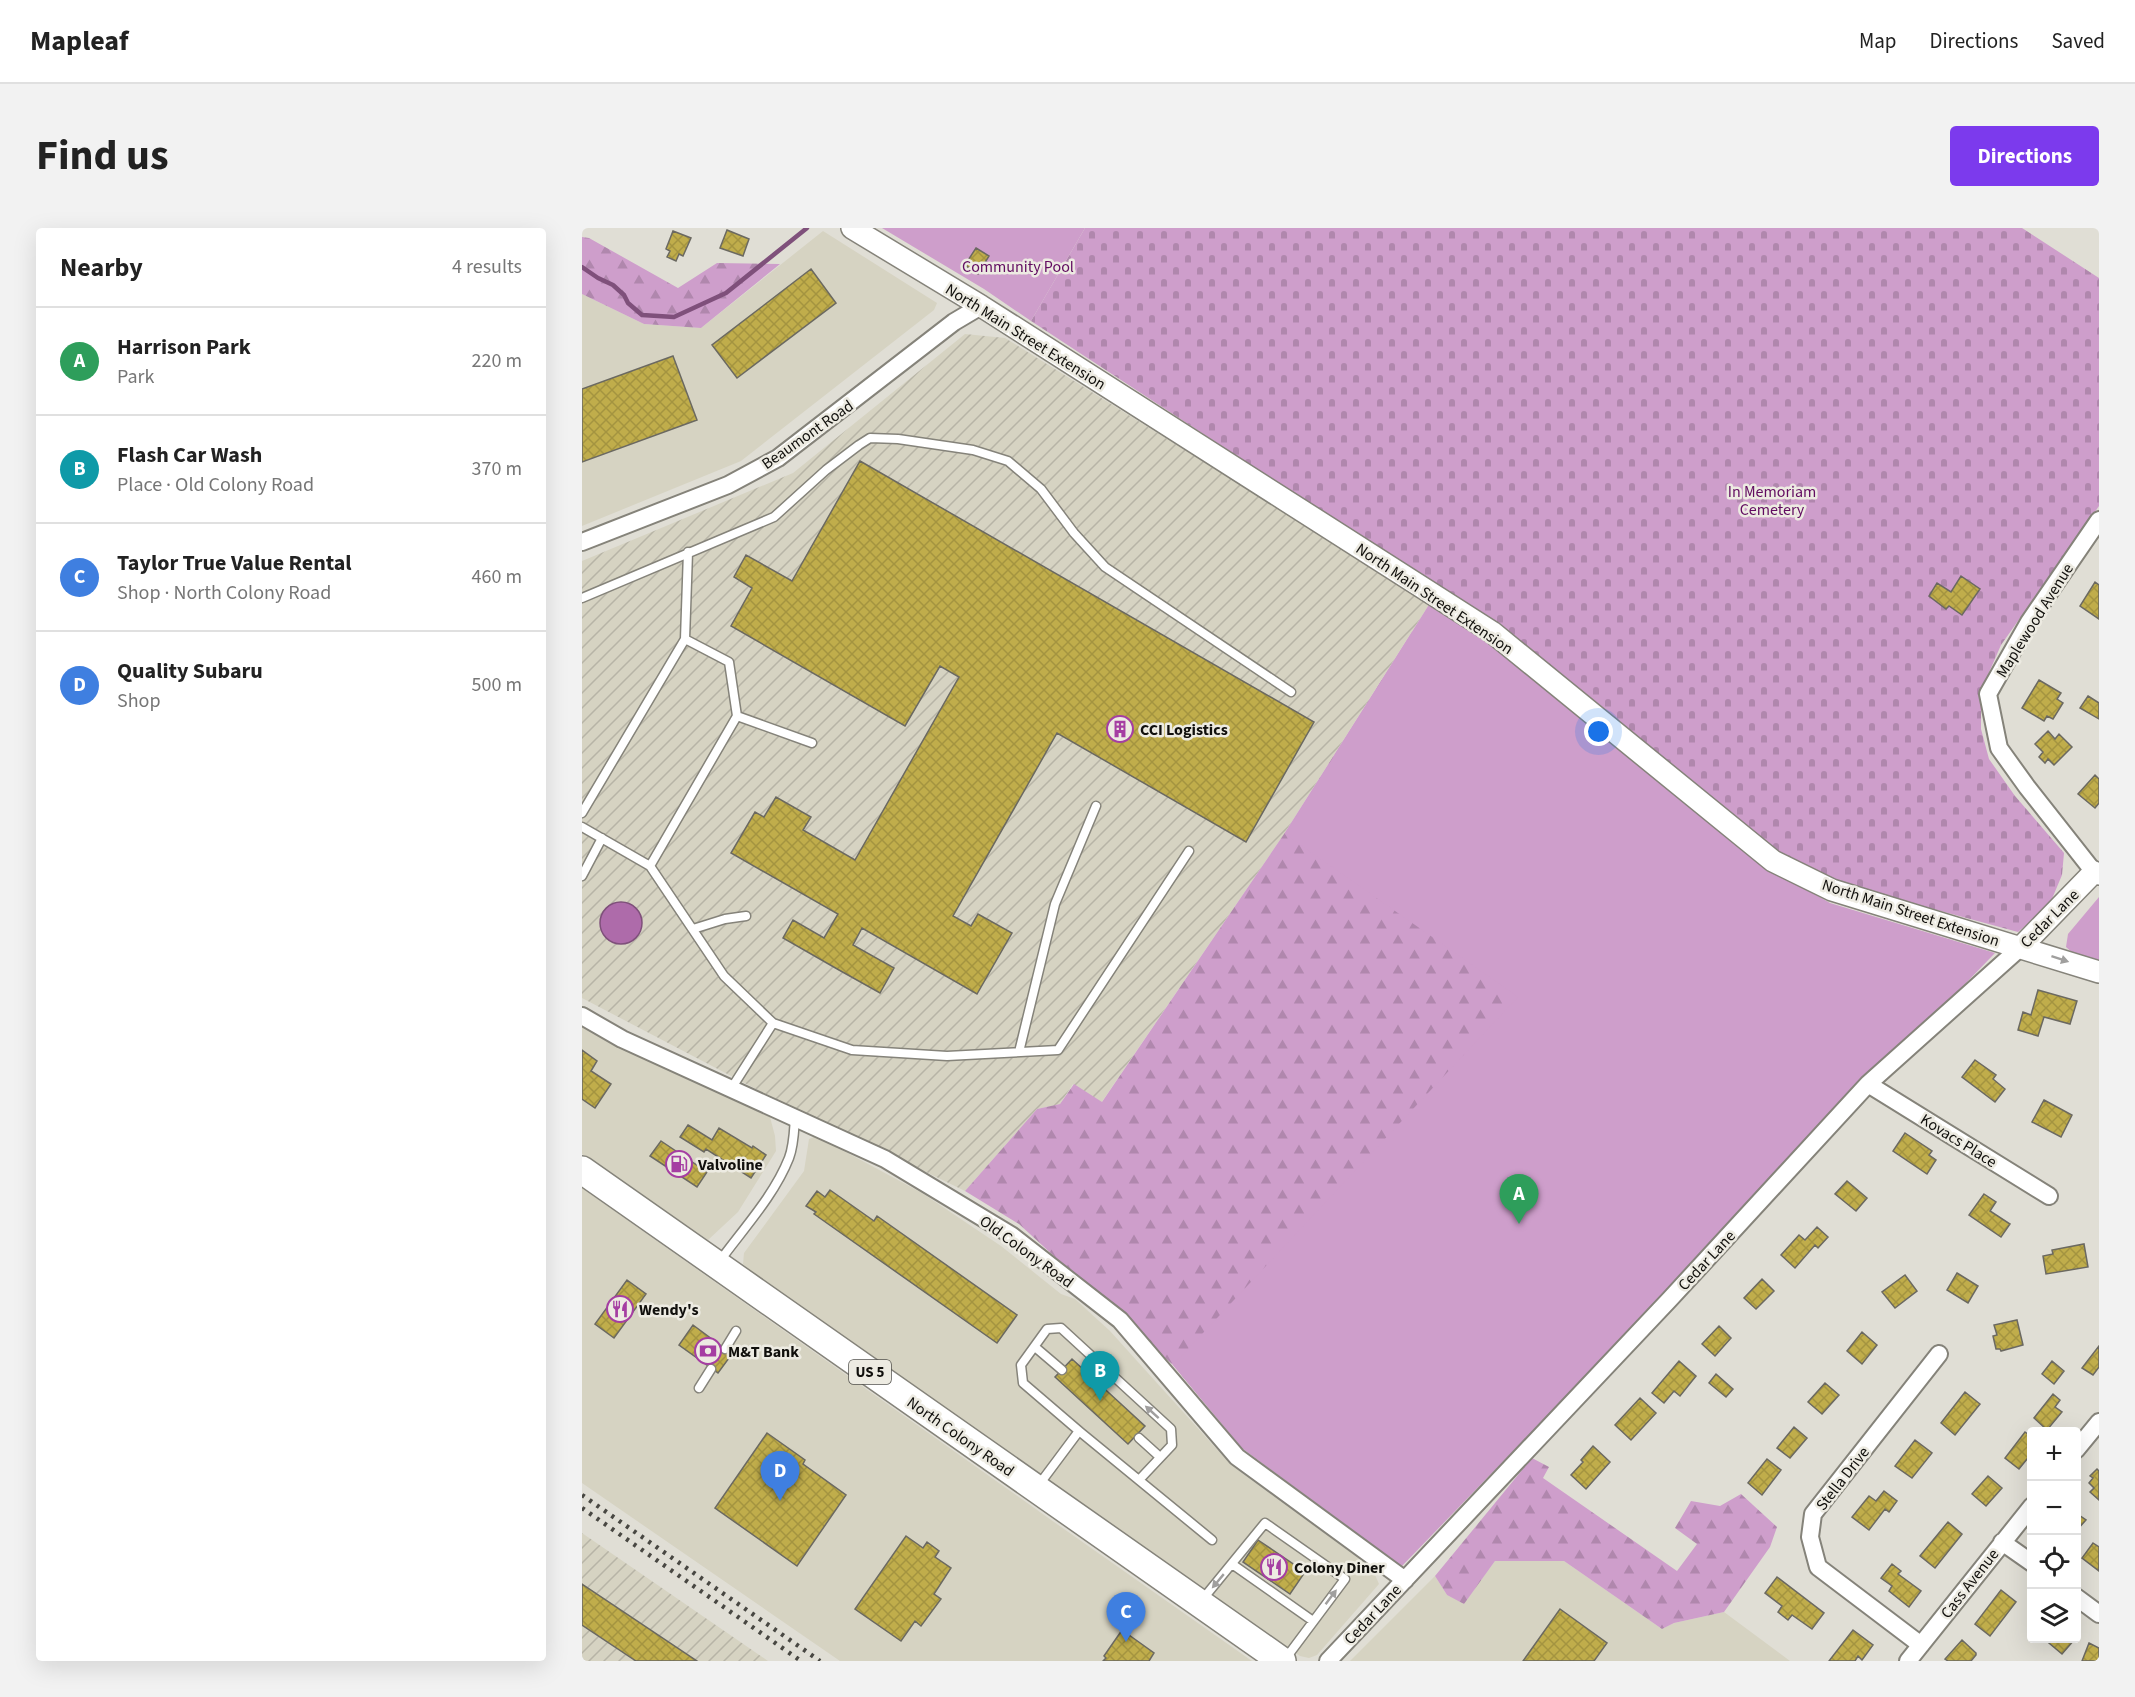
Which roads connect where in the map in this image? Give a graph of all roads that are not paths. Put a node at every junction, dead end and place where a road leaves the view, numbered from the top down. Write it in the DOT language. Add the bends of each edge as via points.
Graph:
graph roads {
  1 [pos="852,228"];
  2 [pos="981,306"];
  3 [pos="2099,520"];
  4 [pos="582,542"];
  5 [pos="688,552"];
  6 [pos="582,598"];
  7 [pos="686,639"];
  8 [pos="1291,692"];
  9 [pos="737,716"];
  10 [pos="812,743"];
  11 [pos="1096,806"];
  12 [pos="582,813"];
  13 [pos="582,827"];
  14 [pos="602,838"];
  15 [pos="1189,851"];
  16 [pos="650,866"];
  17 [pos="2097,873"];
  18 [pos="582,876"];
  19 [pos="747,916"];
  20 [pos="693,930"];
  21 [pos="2021,946"];
  22 [pos="2099,972"];
  23 [pos="582,1016"];
  24 [pos="773,1023"];
  25 [pos="1019,1052"];
  26 [pos="1868,1084"];
  27 [pos="731,1089"];
  28 [pos="795,1116"];
  29 [pos="582,1170"];
  30 [pos="2049,1196"];
  31 [pos="717,1264"];
  32 [pos="736,1331"];
  33 [pos="1035,1347"];
  34 [pos="725,1349"];
  35 [pos="1939,1354"];
  36 [pos="711,1369"];
  37 [pos="1062,1370"];
  38 [pos="699,1388"];
  39 [pos="2098,1426"];
  40 [pos="1078,1431"];
  41 [pos="1139,1438"];
  42 [pos="2081,1445"];
  43 [pos="1160,1457"];
  44 [pos="1139,1480"];
  45 [pos="1036,1488"];
  46 [pos="2027,1511"];
  47 [pos="1212,1540"];
  48 [pos="2002,1542"];
  49 [pos="2027,1560"];
  50 [pos="1232,1564"];
  51 [pos="1405,1580"];
  52 [pos="2081,1601"];
  53 [pos="1199,1604"];
  54 [pos="2099,1614"];
  55 [pos="1314,1621"];
  56 [pos="1921,1645"];
  57 [pos="1283,1661"];
  58 [pos="1328,1661"];
  59 [pos="1908,1661"];
  1 -- 2 [label="street, North Main Street Extension"];
  2 -- 4 [label="street, Beaumont Road" via="954,322 778,458 728,485"];
  2 -- 21 [label="street, North Main Street Extension" via="1491,632 1773,861 1832,890"];
  3 -- 17 [label="street, Maplewood Avenue" via="2029,622 1988,694 1999,748"];
  5 -- 6 [label="lane"];
  5 -- 7 [label="lane"];
  5 -- 8 [label="lane" via="774,517 826,470 870,438 973,450 1008,460 1041,489 1105,567"];
  7 -- 9 [label="lane" via="729,662"];
  7 -- 12 [label="lane"];
  9 -- 10 [label="lane"];
  9 -- 16 [label="lane"];
  11 -- 25 [label="lane" via="1055,904"];
  13 -- 14 [label="lane"];
  14 -- 16 [label="lane"];
  14 -- 18 [label="lane"];
  15 -- 25 [label="lane" via="1058,1050"];
  16 -- 20 [label="lane"];
  17 -- 21 [label="street, Cedar Lane"];
  19 -- 20 [label="lane"];
  20 -- 24 [label="lane" via="724,976"];
  21 -- 22 [label="street, North Main Street Extension, one-way"];
  21 -- 26 [label="street, Cedar Lane"];
  23 -- 27 [label="street, Old Colony Road" via="622,1039"];
  24 -- 25 [label="lane" via="852,1050 947,1056"];
  24 -- 27 [label="lane"];
  26 -- 30 [label="street, Kovacs Place"];
  26 -- 51 [label="street, Cedar Lane"];
  27 -- 28 [label="street, Old Colony Road"];
  28 -- 31 [label="lane" via="789,1157 775,1187"];
  28 -- 51 [label="street, Old Colony Road" via="885,1159 1011,1235 1120,1320 1237,1457"];
  29 -- 31 [label="main road, North Colony Road / US 5"];
  31 -- 45 [label="main road, North Colony Road / US 5"];
  32 -- 34 [label="lane"];
  33 -- 37 [label="lane"];
  33 -- 40 [label="lane" via="1021,1365 1023,1383"];
  43 -- 33 [label="lane, one-way" via="1172,1445 1171,1429 1060,1328 1047,1329"];
  35 -- 56 [label="street, Stella Drive" via="1813,1514 1810,1537 1818,1567"];
  36 -- 38 [label="lane"];
  39 -- 42 [label="street"];
  40 -- 44 [label="lane"];
  40 -- 45 [label="lane"];
  41 -- 43 [label="lane"];
  43 -- 44 [label="lane"];
  44 -- 47 [label="lane"];
  45 -- 53 [label="main road, North Colony Road / US 5"];
  46 -- 48 [label="street, Cass Avenue"];
  48 -- 49 [label="street"];
  48 -- 56 [label="street, Cass Avenue"];
  50 -- 53 [label="lane, one-way"];
  50 -- 55 [label="lane"];
  55 -- 50 [label="lane, one-way" via="1345,1579 1265,1523"];
  51 -- 58 [label="street, Cedar Lane"];
  52 -- 54 [label="street"];
  53 -- 57 [label="main road, North Colony Road / US 5"];
  55 -- 57 [label="lane"];
  56 -- 59 [label="street, Cass Avenue"];
}
